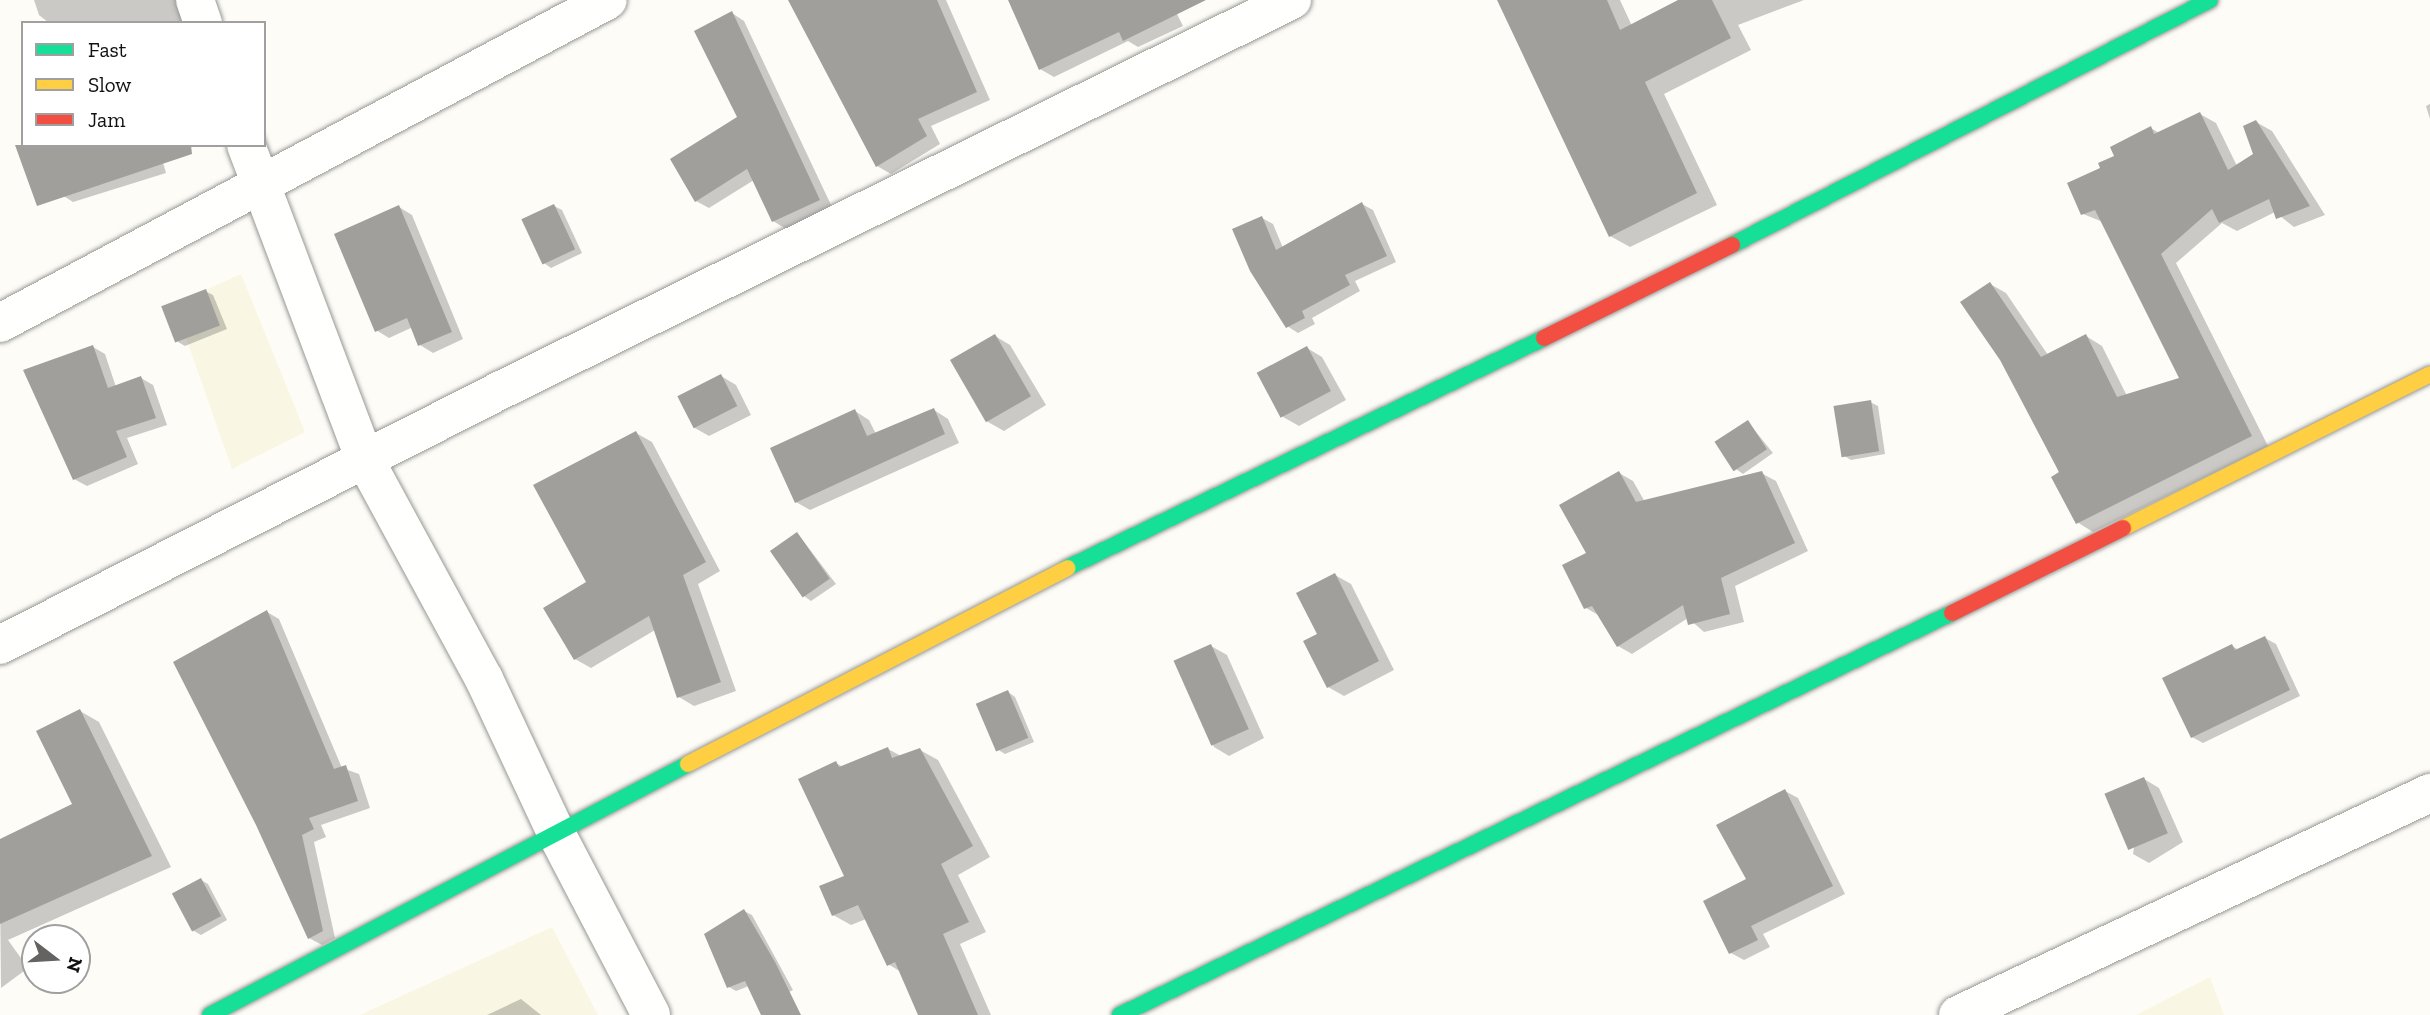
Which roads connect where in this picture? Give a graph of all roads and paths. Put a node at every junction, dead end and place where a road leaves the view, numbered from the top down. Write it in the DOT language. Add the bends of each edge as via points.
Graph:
graph roads {
  1 [pos="195,0"];
  2 [pos="608,0"];
  3 [pos="1292,0"];
  4 [pos="2210,0"];
  5 [pos="202,21"];
  6 [pos="247,147"];
  7 [pos="260,185"];
  8 [pos="0,323"];
  9 [pos="2430,374"];
  10 [pos="365,460"];
  11 [pos="0,645"];
  12 [pos="2430,793"];
  13 [pos="556,833"];
  14 [pos="211,1015"];
  15 [pos="651,1015"];
  16 [pos="1120,1015"];
  17 [pos="1958,1015"];
  1 -- 5 [label="street"];
  2 -- 7 [label="street"];
  3 -- 10 [label="street"];
  4 -- 13 [label="street" via="1641,292 984,608"];
  6 -- 7 [label="street"];
  7 -- 8 [label="street"];
  7 -- 10 [label="street"];
  9 -- 16 [label="street" via="1857,661"];
  10 -- 11 [label="street"];
  10 -- 13 [label="street" via="484,679"];
  12 -- 17 [label="street"];
  13 -- 14 [label="street"];
  13 -- 15 [label="street"];
}
